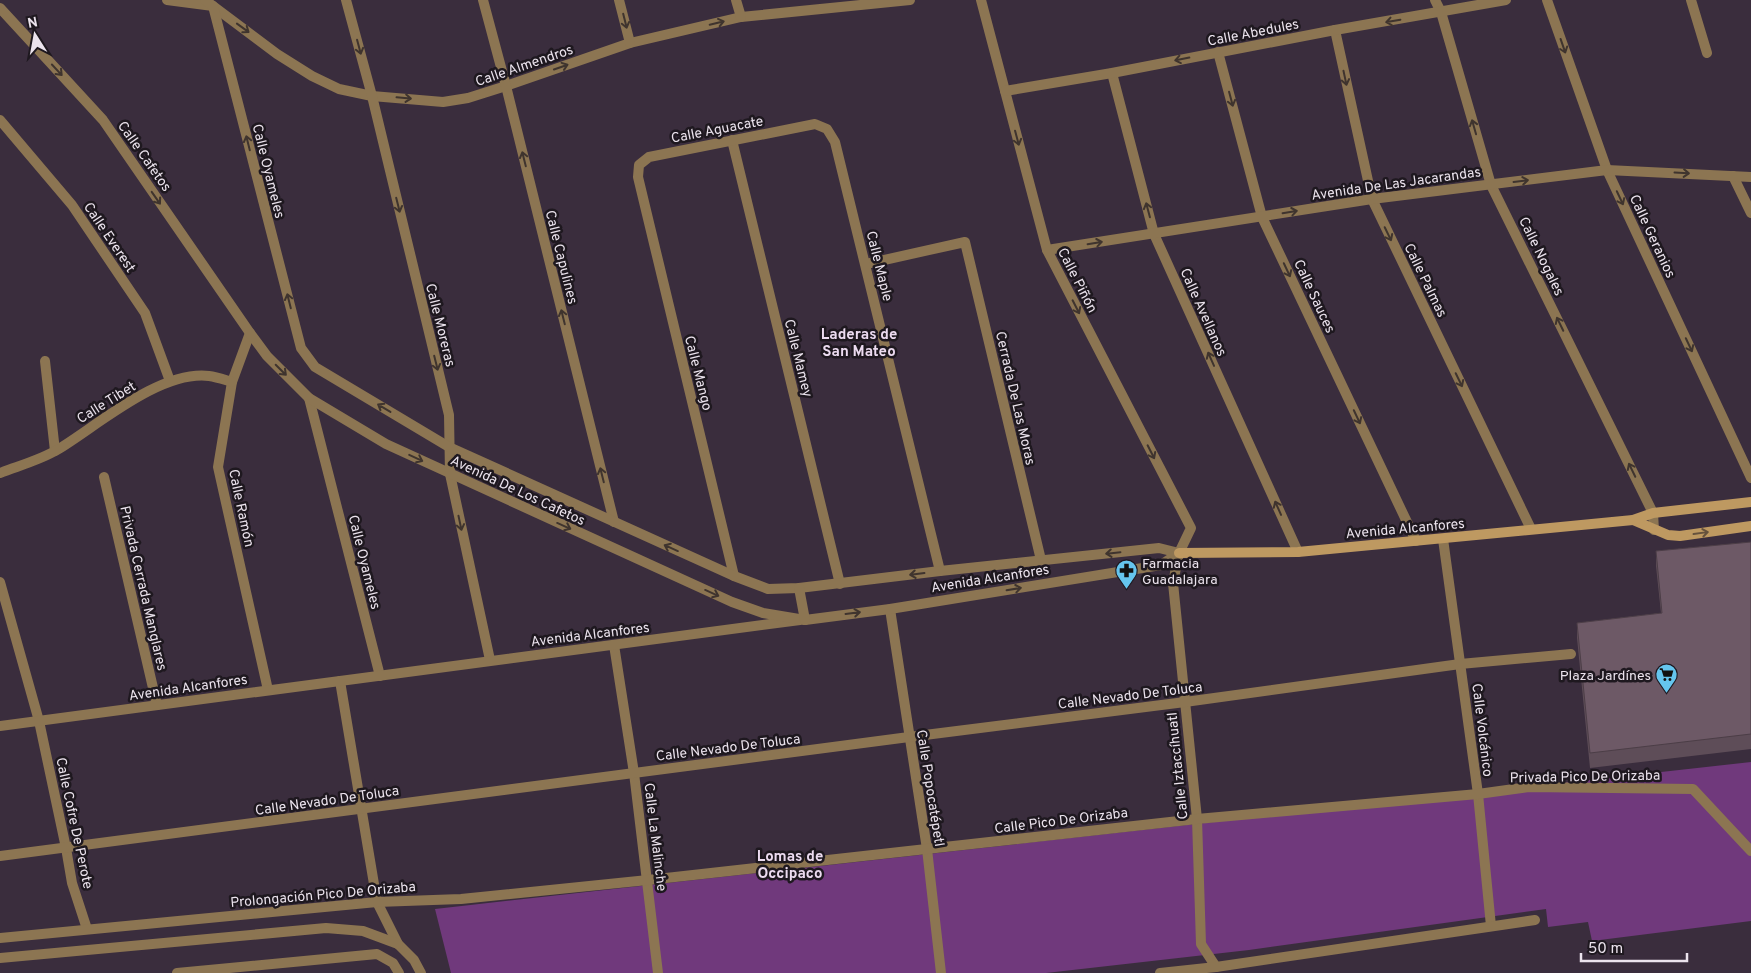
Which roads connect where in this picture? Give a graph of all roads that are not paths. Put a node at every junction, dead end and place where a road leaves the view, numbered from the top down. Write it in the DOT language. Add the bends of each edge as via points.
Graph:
graph roads {
  1 [pos="166,0"];
  2 [pos="346,0"];
  3 [pos="483,0"];
  4 [pos="620,0"];
  5 [pos="736,0"];
  6 [pos="910,0"];
  7 [pos="981,0"];
  8 [pos="1436,0"];
  9 [pos="1506,0"];
  10 [pos="1547,0"];
  11 [pos="1691,0"];
  12 [pos="209,2"];
  13 [pos="850,3"];
  14 [pos="0,8"];
  15 [pos="1441,12"];
  16 [pos="741,18"];
  17 [pos="1335,30"];
  18 [pos="630,42"];
  19 [pos="1218,52"];
  20 [pos="1707,54"];
  21 [pos="1112,73"];
  22 [pos="506,86"];
  23 [pos="1005,91"];
  24 [pos="372,96"];
  25 [pos="0,120"];
  26 [pos="815,124"];
  27 [pos="0,128"];
  28 [pos="13,134"];
  29 [pos="732,140"];
  30 [pos="1606,170"];
  31 [pos="1733,176"];
  32 [pos="638,177"];
  33 [pos="1751,177"];
  34 [pos="1491,184"];
  35 [pos="1372,199"];
  36 [pos="1751,214"];
  37 [pos="1262,217"];
  38 [pos="1154,234"];
  39 [pos="1047,250"];
  40 [pos="866,264"];
  41 [pos="250,333"];
  42 [pos="301,348"];
  43 [pos="45,361"];
  44 [pos="170,381"];
  45 [pos="232,382"];
  46 [pos="309,398"];
  47 [pos="449,447"];
  48 [pos="55,451"];
  49 [pos="0,473"];
  50 [pos="450,474"];
  51 [pos="104,477"];
  52 [pos="1751,478"];
  53 [pos="1751,502"];
  54 [pos="1653,513"];
  55 [pos="1633,520"];
  56 [pos="614,522"];
  57 [pos="1751,526"];
  58 [pos="1531,529"];
  59 [pos="1654,530"];
  60 [pos="1443,539"];
  61 [pos="1416,541"];
  62 [pos="1298,552"];
  63 [pos="1179,553"];
  64 [pos="1041,560"];
  65 [pos="940,571"];
  66 [pos="734,576"];
  67 [pos="0,582"];
  68 [pos="840,584"];
  69 [pos="799,588"];
  70 [pos="890,609"];
  71 [pos="805,620"];
  72 [pos="614,645"];
  73 [pos="1571,654"];
  74 [pos="490,660"];
  75 [pos="1460,664"];
  76 [pos="380,676"];
  77 [pos="340,681"];
  78 [pos="268,690"];
  79 [pos="1185,702"];
  80 [pos="157,705"];
  81 [pos="39,721"];
  82 [pos="0,726"];
  83 [pos="909,737"];
  84 [pos="634,773"];
  85 [pos="1478,794"];
  86 [pos="360,809"];
  87 [pos="1197,819"];
  88 [pos="66,848"];
  89 [pos="927,849"];
  90 [pos="1751,851"];
  91 [pos="0,856"];
  92 [pos="648,880"];
  93 [pos="376,902"];
  94 [pos="1535,920"];
  95 [pos="1491,926"];
  96 [pos="87,929"];
  97 [pos="0,938"];
  98 [pos="398,944"];
  99 [pos="0,958"];
  100 [pos="1217,970"];
  101 [pos="176,973"];
  102 [pos="399,973"];
  103 [pos="421,973"];
  104 [pos="658,973"];
  105 [pos="941,973"];
  106 [pos="1160,973"];
  1 -- 12 [label="street, Calle Almendros"];
  2 -- 24 [label="street, Calle Moreras, one-way"];
  3 -- 22 [label="street, Calle Capulines"];
  4 -- 18 [label="street, one-way"];
  5 -- 16 [label="street"];
  6 -- 13 [label="street, Calle Almendros"];
  7 -- 23 [label="street, Calle Piñón"];
  8 -- 15 [label="street, Calle Nogales"];
  9 -- 15 [label="street, Calle Abedules"];
  10 -- 30 [label="street, Calle Geranios, one-way"];
  11 -- 20 [label="street"];
  12 -- 24 [label="street, Calle Almendros, one-way" via="277,54 312,76 338,89"];
  42 -- 12 [label="street, Calle Oyameles, one-way"];
  13 -- 16 [label="street, Calle Almendros"];
  14 -- 41 [label="street, Calle Cafetos, one-way" via="103,120"];
  15 -- 17 [label="street, Calle Abedules, one-way"];
  34 -- 15 [label="street, Calle Nogales, one-way"];
  18 -- 16 [label="street, Calle Almendros, one-way"];
  17 -- 19 [label="street, Calle Abedules"];
  17 -- 35 [label="street, Calle Palmas, one-way"];
  22 -- 18 [label="street, Calle Almendros, one-way"];
  19 -- 21 [label="street, Calle Abedules, one-way"];
  19 -- 37 [label="street, Calle Sauces, one-way"];
  21 -- 23 [label="street, Calle Abedules"];
  38 -- 21 [label="street, Calle Avellanos, one-way"];
  24 -- 22 [label="street, Calle Almendros, one-way" via="443,102"];
  56 -- 22 [label="street, Calle Capulines, one-way"];
  23 -- 39 [label="street, Calle Piñón, one-way"];
  24 -- 47 [label="street, Calle Moreras, one-way" via="449,415"];
  25 -- 28 [label="street"];
  26 -- 29 [label="street, Calle Aguacate"];
  26 -- 40 [label="street, Calle Maple" via="828,128 835,142"];
  27 -- 28 [label="street, Calle Everest"];
  28 -- 44 [label="street, Calle Everest" via="72,205 144,312"];
  29 -- 32 [label="street, Calle Aguacate" via="649,157 639,165"];
  29 -- 68 [label="street, Calle Mamey"];
  30 -- 31 [label="street, Avenida De Las Jacarandas, one-way"];
  34 -- 30 [label="street, Avenida De Las Jacarandas, one-way"];
  30 -- 52 [label="street, Calle Geranios, one-way"];
  31 -- 33 [label="street, Avenida De Las Jacarandas"];
  31 -- 36 [label="street"];
  32 -- 66 [label="street, Calle Mango"];
  34 -- 35 [label="street, Avenida De Las Jacarandas"];
  54 -- 34 [label="street, Calle Nogales, one-way"];
  37 -- 35 [label="street, Avenida De Las Jacarandas, one-way"];
  35 -- 58 [label="street, Calle Palmas, one-way"];
  37 -- 38 [label="street, Avenida De Las Jacarandas"];
  37 -- 61 [label="street, Calle Sauces, one-way"];
  39 -- 38 [label="street, Avenida De Las Jacarandas, one-way"];
  62 -- 38 [label="street, Calle Avellanos, one-way"];
  39 -- 63 [label="street, Calle Piñón, one-way" via="1190,528"];
  40 -- 64 [label="street, Cerrada De Las Moras" via="965,242"];
  40 -- 65 [label="street, Calle Maple"];
  41 -- 45 [label="street, Calle Ramón"];
  41 -- 46 [label="street, Avenida De Los Cafetos, one-way" via="267,356"];
  47 -- 42 [label="street, Avenida De Los Cafetos, one-way" via="315,367"];
  43 -- 48 [label="street"];
  44 -- 45 [label="street, Calle Tibet" via="209,376"];
  44 -- 48 [label="street, Calle Tibet" via="123,405"];
  45 -- 78 [label="street, Calle Ramón" via="218,467"];
  46 -- 50 [label="street, Avenida De Los Cafetos, one-way" via="386,444"];
  46 -- 76 [label="street, Calle Oyameles"];
  47 -- 50 [label="street, Calle Moreras"];
  47 -- 56 [label="street, Avenida De Los Cafetos"];
  48 -- 49 [label="street, Calle Tibet"];
  50 -- 71 [label="street, Avenida De Los Cafetos, one-way" via="732,602 763,613"];
  50 -- 74 [label="street, Calle Moreras, one-way"];
  51 -- 80 [label="street, Privada Cerrada Manglares"];
  53 -- 54 [label="main road, Avenida Alcanfores"];
  54 -- 55 [label="main road, Avenida Alcanfores"];
  54 -- 59 [label="street"];
  55 -- 58 [label="main road, Avenida Alcanfores"];
  55 -- 59 [label="main road"];
  66 -- 56 [label="street, Avenida De Los Cafetos, one-way"];
  59 -- 57 [label="main road, one-way" via="1680,536"];
  58 -- 60 [label="main road, Avenida Alcanfores"];
  60 -- 61 [label="main road, Avenida Alcanfores"];
  60 -- 75 [label="street, Calle Volcánico"];
  61 -- 62 [label="main road, Avenida Alcanfores"];
  62 -- 63 [label="main road, Avenida Alcanfores"];
  63 -- 64 [label="street, Avenida Alcanfores, one-way" via="1159,548"];
  70 -- 63 [label="street, Avenida Alcanfores, one-way" via="1161,565"];
  63 -- 79 [label="street, Calle Iztaccíhuatl" via="1173,583"];
  64 -- 65 [label="street, Avenida Alcanfores"];
  65 -- 68 [label="street, Avenida Alcanfores, one-way"];
  66 -- 69 [label="street, Avenida De Los Cafetos" via="768,588"];
  67 -- 81 [label="street, Calle Cofre De Perote"];
  68 -- 69 [label="street, Avenida Alcanfores"];
  69 -- 71 [label="street"];
  71 -- 70 [label="street, Avenida Alcanfores, one-way"];
  70 -- 83 [label="street, Calle Popocatépetl"];
  71 -- 72 [label="street, Avenida Alcanfores"];
  72 -- 74 [label="street, Avenida Alcanfores"];
  72 -- 84 [label="street, Calle La Malinche"];
  73 -- 75 [label="street, Calle Nevado De Toluca"];
  74 -- 76 [label="street, Avenida Alcanfores"];
  75 -- 79 [label="street, Calle Nevado De Toluca"];
  75 -- 85 [label="street, Calle Volcánico"];
  76 -- 77 [label="street, Avenida Alcanfores"];
  77 -- 78 [label="street, Avenida Alcanfores"];
  77 -- 86 [label="street"];
  78 -- 80 [label="street, Avenida Alcanfores"];
  79 -- 83 [label="street, Calle Nevado De Toluca"];
  79 -- 87 [label="street, Calle Iztaccíhuatl"];
  80 -- 81 [label="street, Avenida Alcanfores"];
  81 -- 82 [label="street, Avenida Alcanfores"];
  81 -- 88 [label="street, Calle Cofre De Perote"];
  83 -- 84 [label="street, Calle Nevado De Toluca"];
  83 -- 89 [label="street, Calle Popocatépetl"];
  84 -- 86 [label="street, Calle Nevado De Toluca"];
  84 -- 92 [label="street, Calle La Malinche"];
  85 -- 87 [label="street, Calle Pico De Orizaba"];
  85 -- 90 [label="street, Privada Pico De Orizaba" via="1529,787 1692,789"];
  85 -- 95 [label="street, Calle Volcánico"];
  86 -- 88 [label="street, Calle Nevado De Toluca"];
  86 -- 93 [label="street"];
  87 -- 89 [label="street, Calle Pico De Orizaba"];
  87 -- 100 [label="street, Calle Iztaccíhuatl" via="1201,944"];
  88 -- 91 [label="street, Calle Nevado De Toluca"];
  88 -- 96 [label="street, Calle Cofre De Perote" via="72,883"];
  89 -- 92 [label="street, Calle Pico De Orizaba"];
  89 -- 105 [label="street, Calle Popocatépetl"];
  92 -- 93 [label="street, Prolongación Pico De Orizaba" via="461,899"];
  92 -- 104 [label="street, Calle La Malinche"];
  93 -- 96 [label="street, Prolongación Pico De Orizaba"];
  93 -- 98 [label="street"];
  94 -- 95 [label="street"];
  95 -- 100 [label="street"];
  96 -- 97 [label="street, Prolongación Pico De Orizaba"];
  98 -- 99 [label="street" via="362,930 326,928"];
  98 -- 103 [label="street" via="414,960"];
  100 -- 106 [label="street"];
  101 -- 102 [label="street" via="377,954 392,963"];
}
